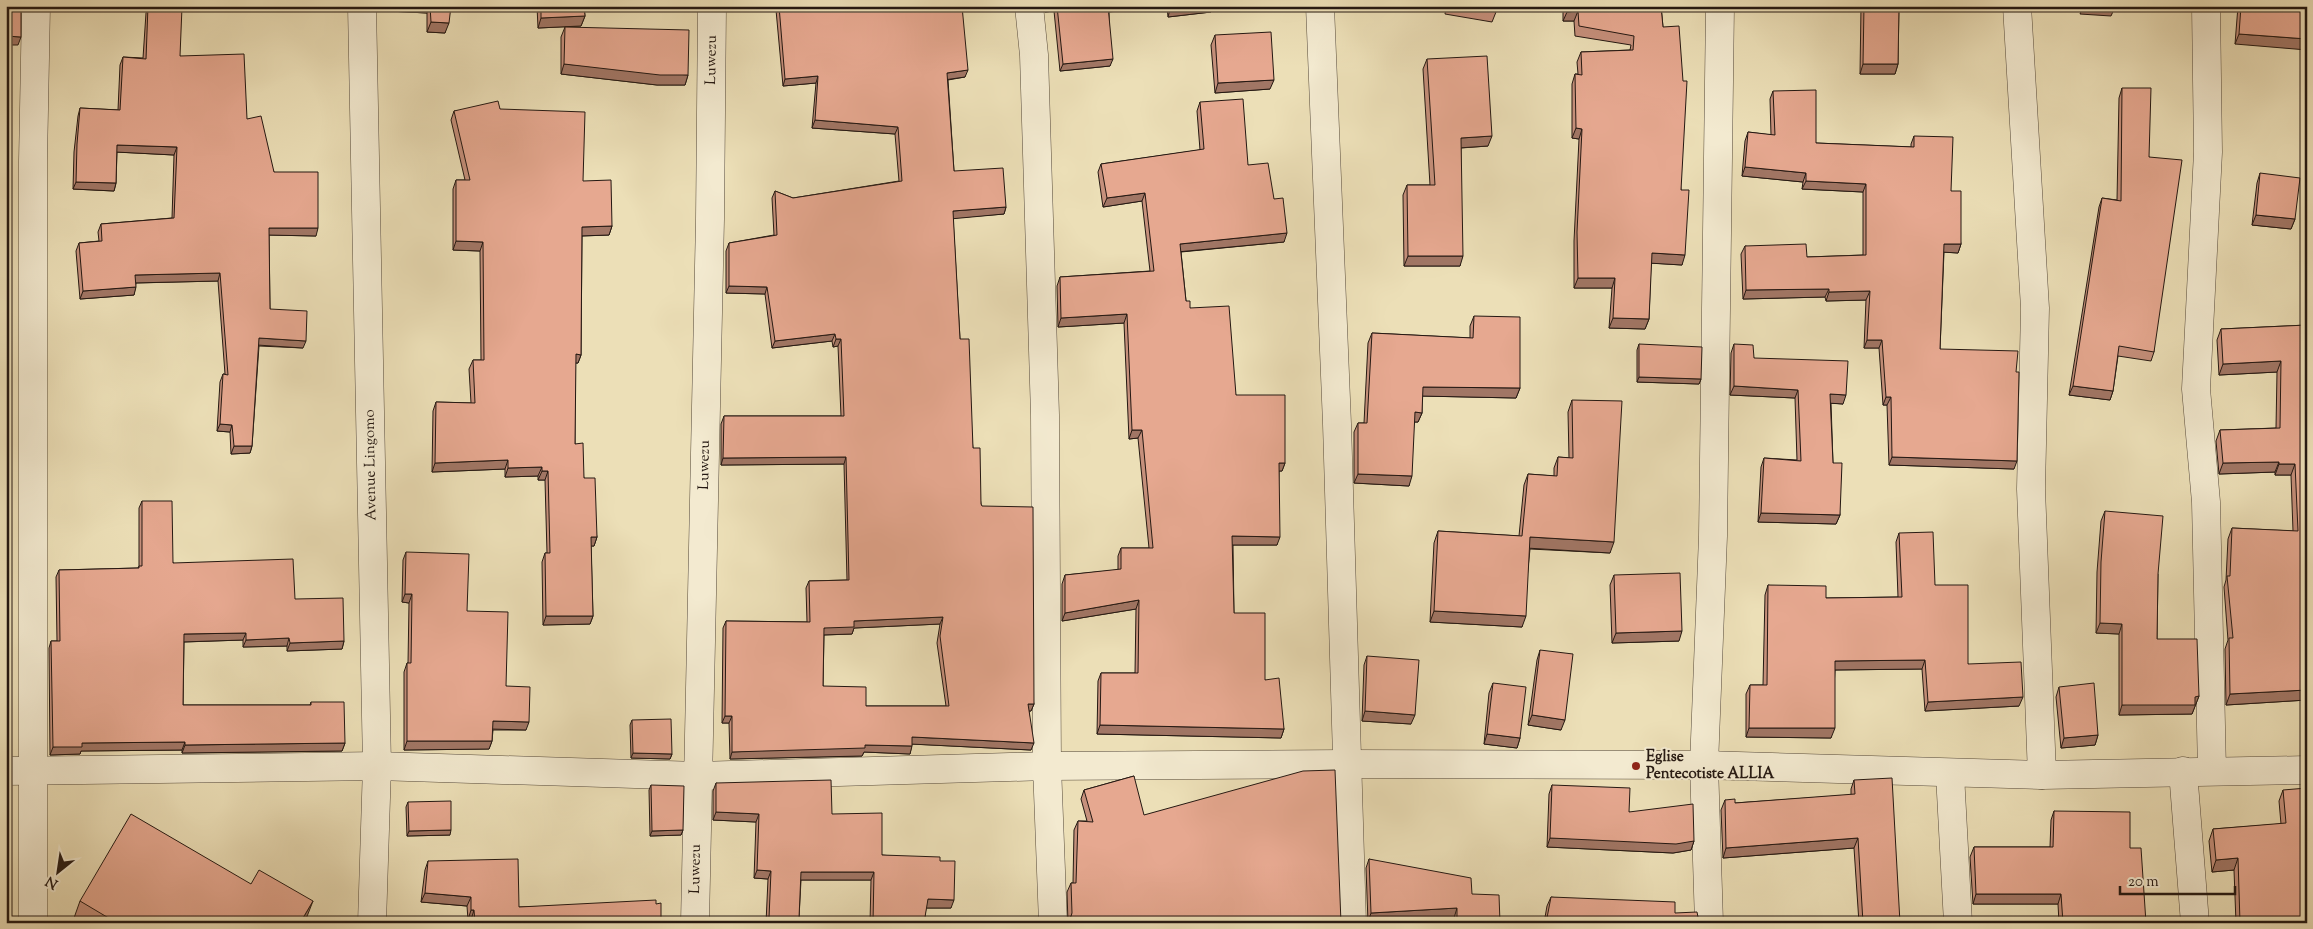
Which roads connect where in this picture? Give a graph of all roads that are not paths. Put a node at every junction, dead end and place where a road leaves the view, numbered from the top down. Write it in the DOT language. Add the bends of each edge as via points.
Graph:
graph roads {
  1 [pos="36,6"];
  2 [pos="362,6"];
  3 [pos="712,6"];
  4 [pos="1029,6"];
  5 [pos="1320,6"];
  6 [pos="1720,6"];
  7 [pos="2018,6"];
  8 [pos="2206,6"];
  9 [pos="1347,764"];
  10 [pos="1704,765"];
  11 [pos="378,766"];
  12 [pos="1047,766"];
  13 [pos="33,770"];
  14 [pos="2307,770"];
  15 [pos="6,771"];
  16 [pos="2183,771"];
  17 [pos="2212,771"];
  18 [pos="1950,774"];
  19 [pos="2042,775"];
  20 [pos="698,776"];
  21 [pos="34,923"];
  22 [pos="372,923"];
  23 [pos="695,923"];
  24 [pos="1053,923"];
  25 [pos="1352,923"];
  26 [pos="1709,923"];
  27 [pos="1958,923"];
  28 [pos="2195,923"];
  1 -- 13 [label="street"];
  2 -- 11 [label="street, Avenue Lingomo"];
  3 -- 20 [label="street, Luwezu"];
  4 -- 12 [label="street" via="1034,55 1045,415"];
  5 -- 9 [label="street"];
  6 -- 10 [label="street" via="1713,536"];
  7 -- 19 [label="street" via="2035,308 2032,489"];
  8 -- 17 [label="street" via="2208,152 2196,389 2206,502"];
  9 -- 10 [label="street"];
  9 -- 12 [label="street"];
  9 -- 25 [label="street"];
  10 -- 18 [label="street"];
  10 -- 26 [label="street"];
  11 -- 13 [label="street"];
  11 -- 20 [label="street"];
  11 -- 22 [label="street, Avenue Lingomo"];
  12 -- 20 [label="street"];
  12 -- 24 [label="street"];
  13 -- 15 [label="street"];
  13 -- 21 [label="street"];
  14 -- 17 [label="street"];
  16 -- 17 [label="street"];
  16 -- 19 [label="street"];
  16 -- 28 [label="street"];
  18 -- 19 [label="street"];
  18 -- 27 [label="street"];
  20 -- 23 [label="street, Luwezu"];
}
